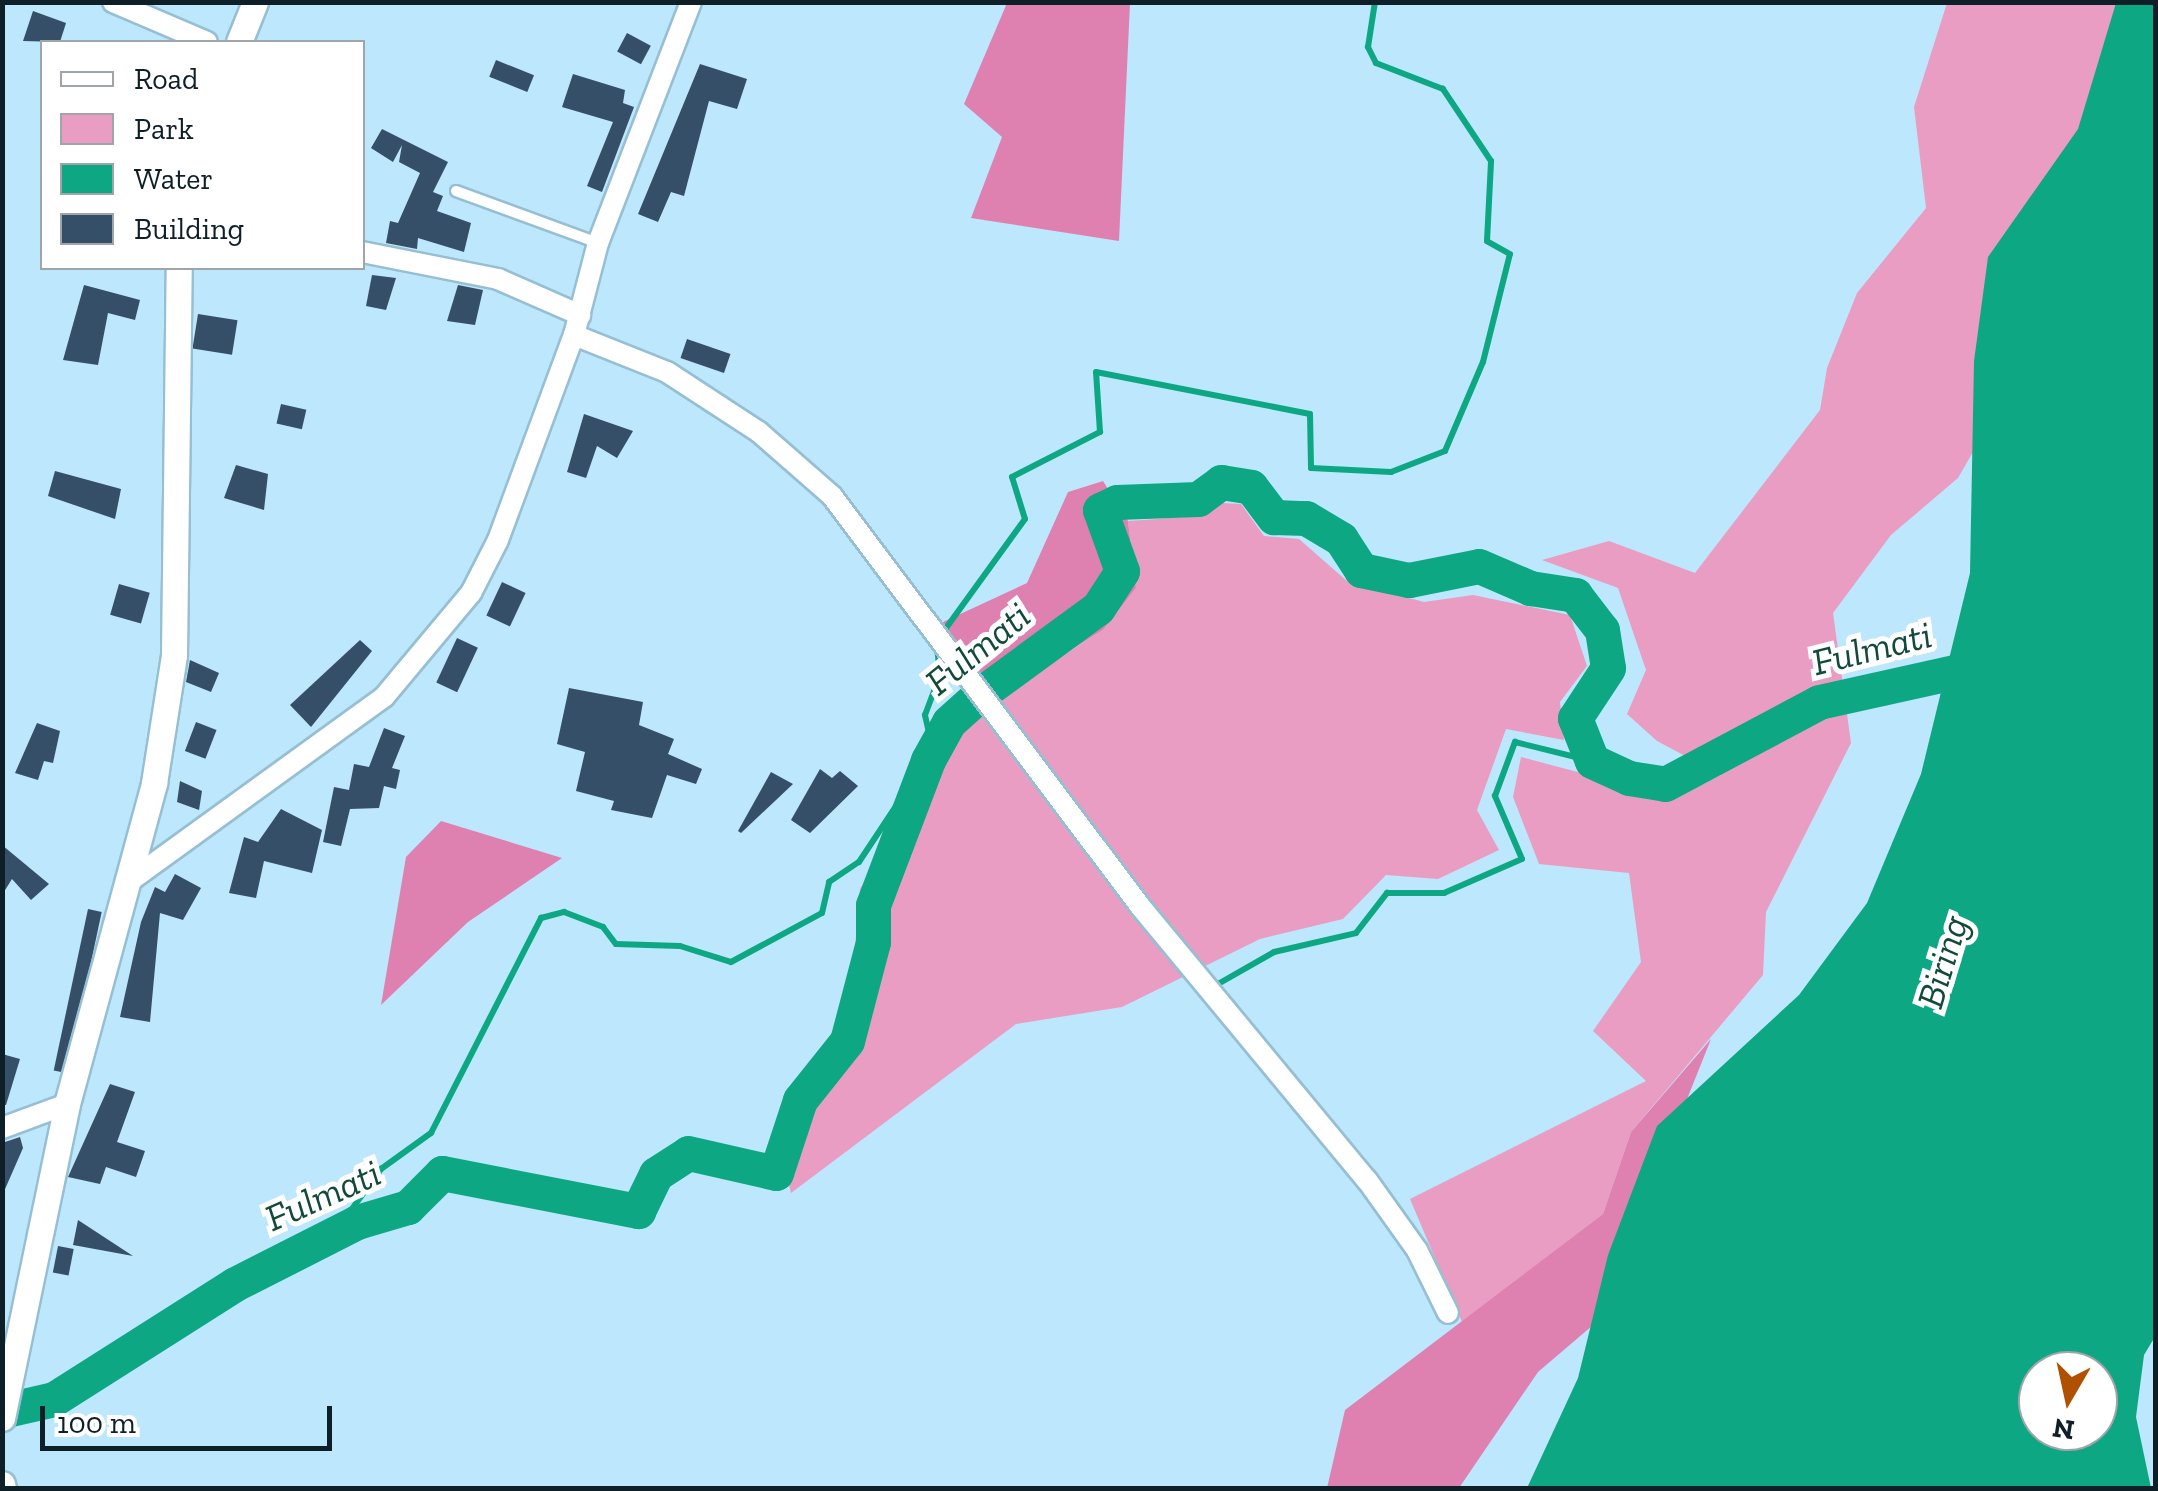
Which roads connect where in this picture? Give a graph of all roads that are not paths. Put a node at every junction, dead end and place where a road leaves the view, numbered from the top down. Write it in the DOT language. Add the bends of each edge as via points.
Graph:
graph roads {
  1 [pos="112,2"];
  2 [pos="255,2"];
  3 [pos="691,2"];
  4 [pos="202,40"];
  5 [pos="240,40"];
  6 [pos="456,190"];
  7 [pos="598,242"];
  8 [pos="365,253"];
  9 [pos="179,270"];
  10 [pos="577,325"];
  11 [pos="126,883"];
  12 [pos="67,1104"];
  13 [pos="2,1128"];
  14 [pos="1448,1312"];
  15 [pos="4,1410"];
  1 -- 4 [label="street"];
  2 -- 5 [label="street"];
  3 -- 7 [label="street"];
  6 -- 7 [label="lane"];
  7 -- 10 [label="street"];
  8 -- 10 [label="street" via="498,278"];
  9 -- 11 [label="street" via="174,655 154,783"];
  10 -- 11 [label="street" via="471,593 384,697"];
  10 -- 14 [label="street" via="667,372 759,432 832,496 1140,906 1367,1180 1416,1250"];
  11 -- 12 [label="street"];
  12 -- 13 [label="street"];
  12 -- 15 [label="street"];
}
